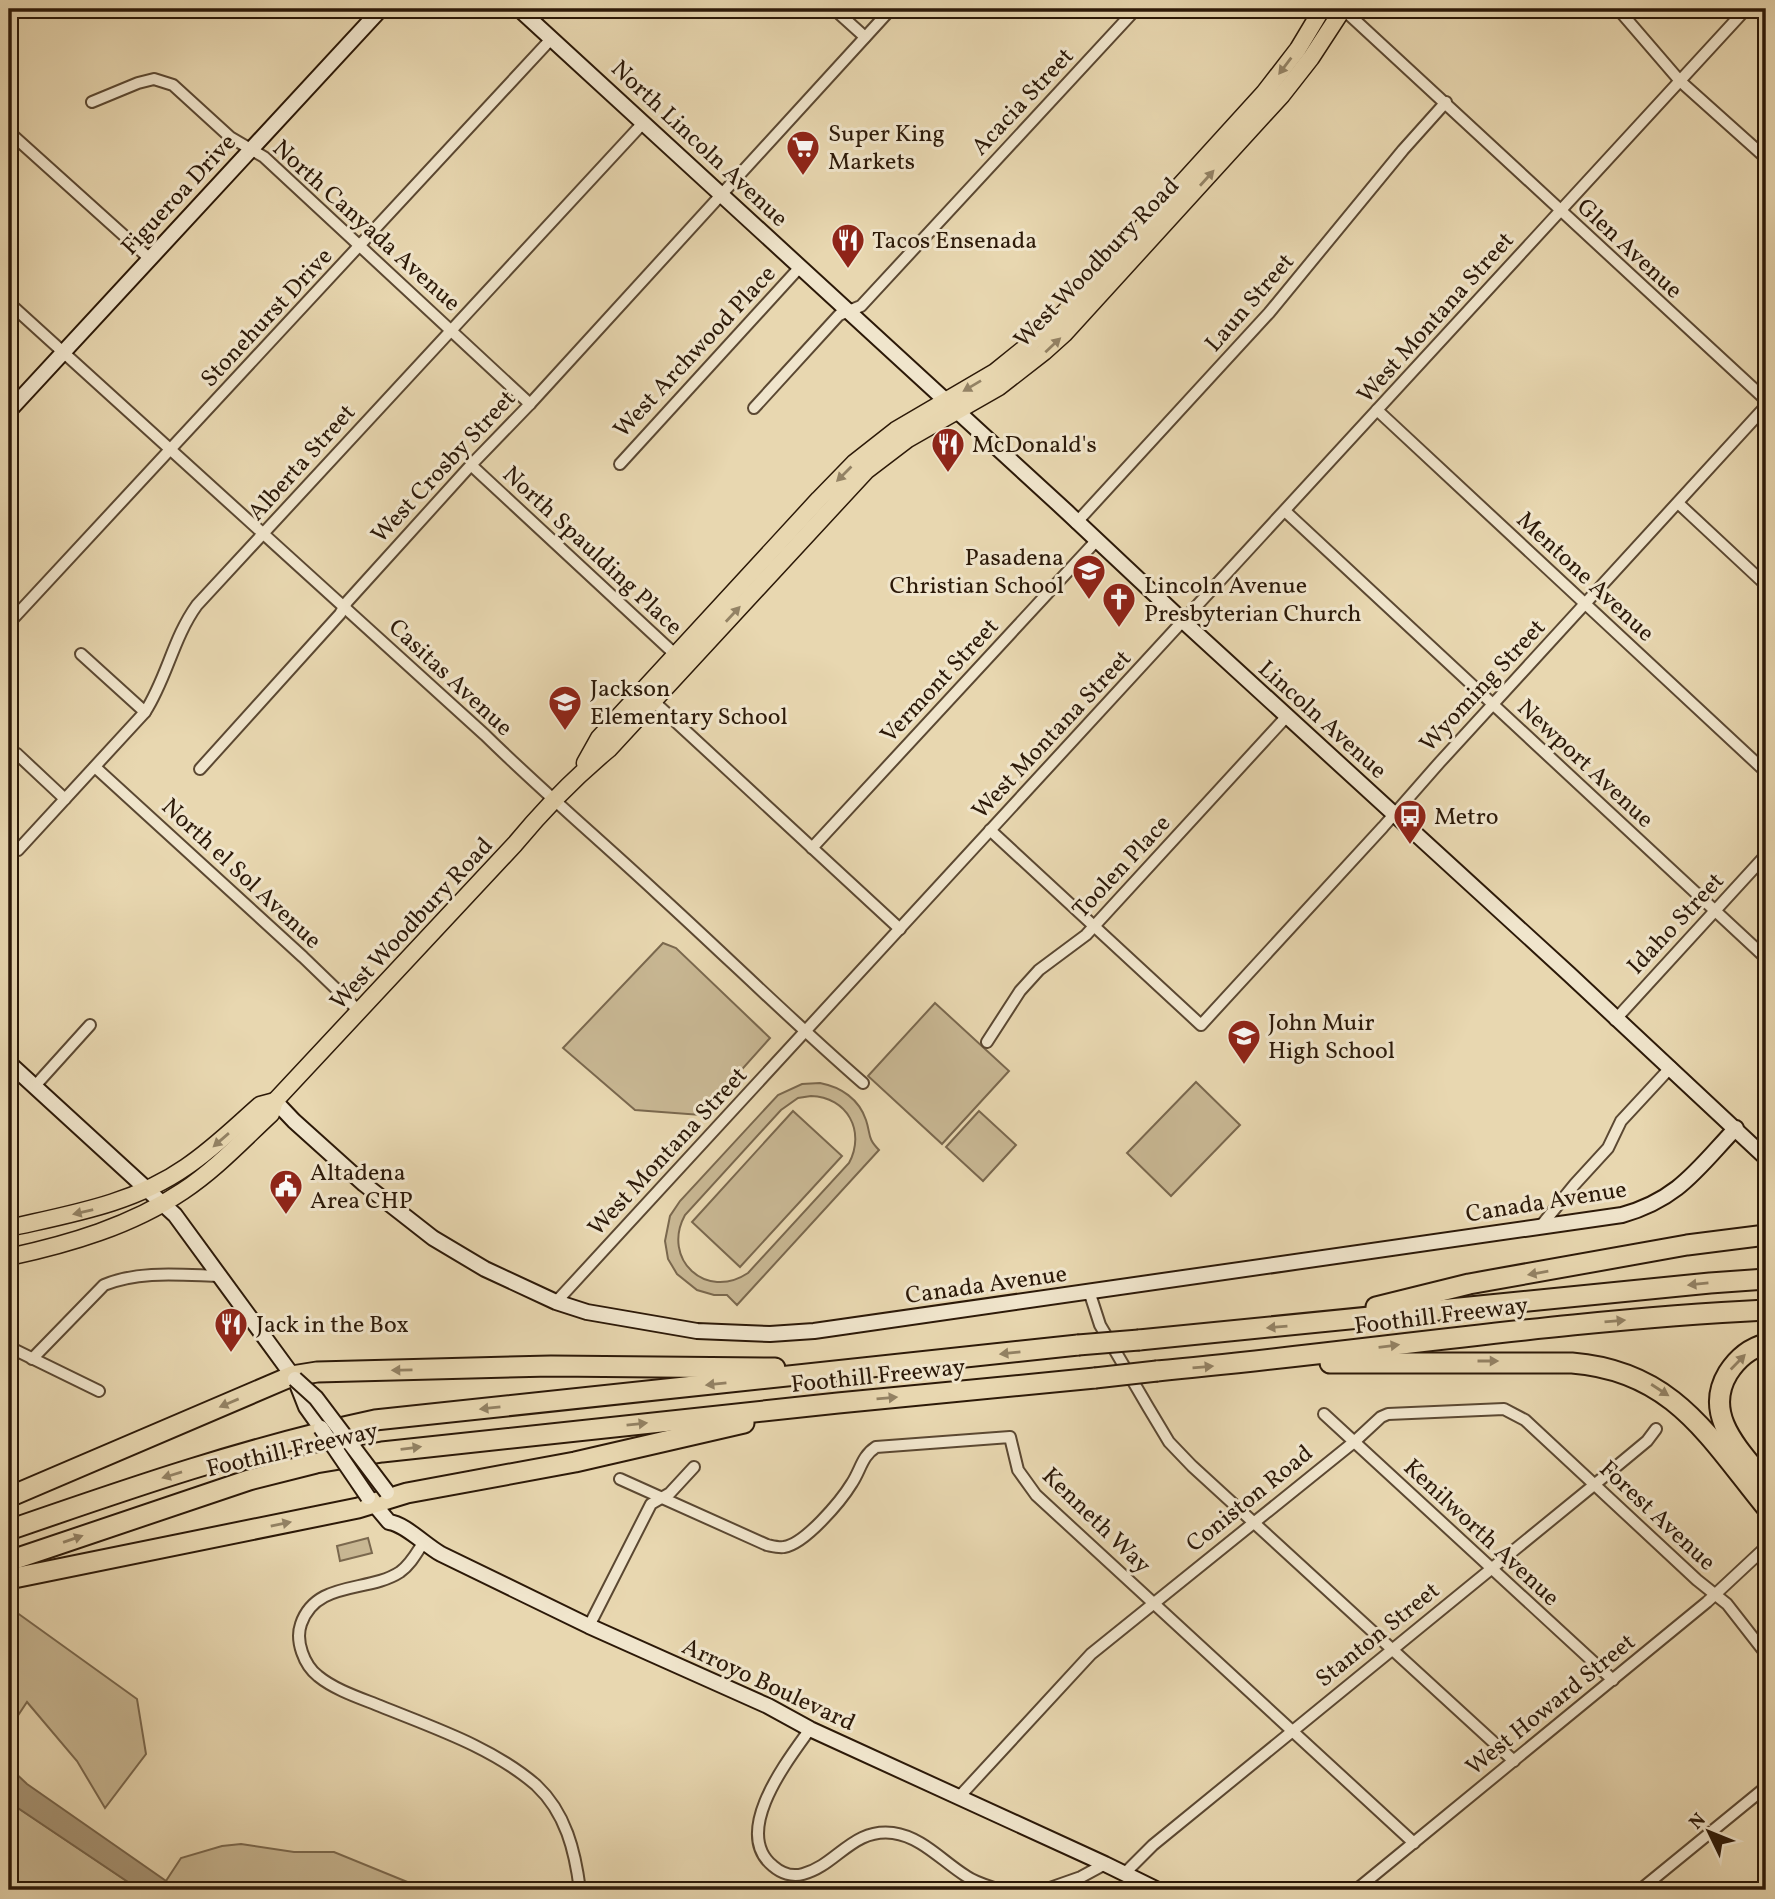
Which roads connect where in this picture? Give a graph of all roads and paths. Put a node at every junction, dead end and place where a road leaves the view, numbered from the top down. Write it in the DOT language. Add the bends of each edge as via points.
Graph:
graph roads {
  1 [pos="382,9"];
  2 [pos="519,9"];
  3 [pos="834,9"];
  4 [pos="891,9"];
  5 [pos="1136,9"];
  6 [pos="1322,9"];
  7 [pos="1343,9"];
  8 [pos="1618,9"];
  9 [pos="1746,9"];
  10 [pos="865,37"];
  11 [pos="552,38"];
  12 [pos="1681,81"];
  13 [pos="92,102"];
  14 [pos="1446,102"];
  15 [pos="643,122"];
  16 [pos="9,132"];
  17 [pos="251,149"];
  18 [pos="1766,158"];
  19 [pos="721,195"];
  20 [pos="1560,211"];
  21 [pos="361,245"];
  22 [pos="150,259"];
  23 [pos="800,267"];
  24 [pos="9,303"];
  25 [pos="849,312"];
  26 [pos="451,329"];
  27 [pos="63,352"];
  28 [pos="1766,400"];
  29 [pos="530,404"];
  30 [pos="951,406"];
  31 [pos="1766,407"];
  32 [pos="754,408"];
  33 [pos="1377,410"];
  34 [pos="9,411"];
  35 [pos="171,450"];
  36 [pos="471,464"];
  37 [pos="620,464"];
  38 [pos="1678,503"];
  39 [pos="1286,512"];
  40 [pos="1076,523"];
  41 [pos="264,534"];
  42 [pos="1096,541"];
  43 [pos="1766,585"];
  44 [pos="1585,604"];
  45 [pos="344,607"];
  46 [pos="1182,621"];
  47 [pos="9,623"];
  48 [pos="81,654"];
  49 [pos="681,660"];
  50 [pos="648,696"];
  51 [pos="1492,705"];
  52 [pos="145,712"];
  53 [pos="1287,716"];
  54 [pos="9,750"];
  55 [pos="95,767"];
  56 [pos="201,769"];
  57 [pos="1766,772"];
  58 [pos="65,799"];
  59 [pos="552,800"];
  60 [pos="1393,814"];
  61 [pos="990,831"];
  62 [pos="812,848"];
  63 [pos="18,849"];
  64 [pos="1766,855"];
  65 [pos="1715,911"];
  66 [pos="1093,925"];
  67 [pos="900,929"];
  68 [pos="1766,958"];
  69 [pos="359,1012"];
  70 [pos="1615,1020"];
  71 [pos="90,1025"];
  72 [pos="805,1032"];
  73 [pos="987,1042"];
  74 [pos="9,1063"];
  75 [pos="1671,1067"];
  76 [pos="863,1083"];
  77 [pos="34,1087"];
  78 [pos="275,1101"];
  79 [pos="1736,1128"];
  80 [pos="1766,1158"];
  81 [pos="147,1188"];
  82 [pos="163,1203"];
  83 [pos="1540,1227"];
  84 [pos="9,1228"];
  85 [pos="1766,1235"];
  86 [pos="9,1257"];
  87 [pos="220,1276"];
  88 [pos="1766,1279"];
  89 [pos="1089,1292"];
  90 [pos="556,1302"];
  91 [pos="1766,1310"];
  92 [pos="1314,1323"];
  93 [pos="1766,1344"];
  94 [pos="9,1347"];
  95 [pos="32,1359"];
  96 [pos="1248,1362"];
  97 [pos="857,1370"];
  98 [pos="294,1378"];
  99 [pos="99,1391"];
  100 [pos="838,1403"];
  101 [pos="1515,1413"];
  102 [pos="1324,1414"];
  103 [pos="1656,1429"];
  104 [pos="1354,1442"];
  105 [pos="694,1466"];
  106 [pos="620,1479"];
  107 [pos="1766,1483"];
  108 [pos="1594,1486"];
  109 [pos="9,1497"];
  110 [pos="380,1497"];
  111 [pos="659,1498"];
  112 [pos="1766,1507"];
  113 [pos="1252,1521"];
  114 [pos="9,1530"];
  115 [pos="423,1543"];
  116 [pos="1766,1547"];
  117 [pos="9,1561"];
  118 [pos="1492,1568"];
  119 [pos="9,1578"];
  120 [pos="1715,1595"];
  121 [pos="1153,1602"];
  122 [pos="589,1626"];
  123 [pos="1391,1649"];
  124 [pos="1766,1654"];
  125 [pos="1613,1680"];
  126 [pos="810,1729"];
  127 [pos="1292,1730"];
  128 [pos="1514,1760"];
  129 [pos="1766,1787"];
  130 [pos="958,1797"];
  131 [pos="1414,1843"];
  132 [pos="1105,1864"];
  133 [pos="1125,1873"];
  134 [pos="580,1890"];
  135 [pos="1000,1890"];
  136 [pos="1044,1890"];
  137 [pos="1158,1890"];
  138 [pos="1356,1890"];
  139 [pos="1640,1890"];
  1 -- 17 [label="street, Figueroa Drive"];
  2 -- 11 [label="street, North Lincoln Avenue"];
  3 -- 10 [label="street"];
  4 -- 10 [label="street, West Crosby Street"];
  5 -- 25 [label="street, Acacia Street" via="861,306"];
  6 -- 30 [label="main road, West Woodbury Road, one-way" via="1264,93 1053,324"];
  7 -- 14 [label="street, Glen Avenue"];
  30 -- 7 [label="main road, West Woodbury Road, one-way" via="1021,372 1083,314 1282,95"];
  8 -- 12 [label="street"];
  9 -- 12 [label="street, West Montana Street"];
  10 -- 19 [label="street, West Crosby Street"];
  11 -- 15 [label="street, North Lincoln Avenue"];
  11 -- 21 [label="street, Stonehurst Drive"];
  12 -- 18 [label="street"];
  12 -- 20 [label="street, West Montana Street"];
  13 -- 17 [label="street, North Canyada Avenue" via="154,79 173,85 230,137"];
  14 -- 20 [label="street, Glen Avenue"];
  14 -- 40 [label="street, Laun Street" via="1269,313"];
  15 -- 19 [label="street, North Lincoln Avenue"];
  15 -- 26 [label="street, Alberta Street"];
  16 -- 22 [label="street"];
  17 -- 21 [label="street, North Canyada Avenue"];
  17 -- 22 [label="street, Figueroa Drive"];
  19 -- 23 [label="street, North Lincoln Avenue"];
  19 -- 29 [label="street, West Crosby Street"];
  20 -- 28 [label="street, Glen Avenue"];
  20 -- 33 [label="street, West Montana Street"];
  21 -- 26 [label="street, North Canyada Avenue"];
  21 -- 35 [label="street, Stonehurst Drive"];
  22 -- 27 [label="street, Figueroa Drive"];
  23 -- 25 [label="street, North Lincoln Avenue"];
  23 -- 37 [label="street, West Archwood Place"];
  24 -- 27 [label="street, Casitas Avenue"];
  25 -- 30 [label="street, Lincoln Avenue"];
  25 -- 32 [label="street, Acacia Street" via="839,315"];
  26 -- 29 [label="street, North Canyada Avenue"];
  26 -- 41 [label="street, Alberta Street"];
  27 -- 34 [label="street, Figueroa Drive"];
  27 -- 35 [label="street, Casitas Avenue"];
  29 -- 36 [label="street, West Crosby Street"];
  30 -- 40 [label="street, Lincoln Avenue"];
  30 -- 49 [label="main road, West Woodbury Road" via="866,471"];
  31 -- 38 [label="street, Wyoming Street"];
  33 -- 39 [label="street, West Montana Street"];
  33 -- 44 [label="street, Mentone Avenue"];
  35 -- 41 [label="street, Casitas Avenue"];
  35 -- 47 [label="street, Stonehurst Drive"];
  36 -- 45 [label="street, West Crosby Street"];
  36 -- 49 [label="street, North Spaulding Place"];
  38 -- 43 [label="street"];
  38 -- 44 [label="street, Wyoming Street"];
  39 -- 46 [label="street, West Montana Street"];
  39 -- 51 [label="street, Newport Avenue"];
  40 -- 42 [label="street, Lincoln Avenue"];
  41 -- 45 [label="street, Casitas Avenue"];
  41 -- 52 [label="street, Alberta Street" via="186,621"];
  42 -- 46 [label="street, Lincoln Avenue"];
  42 -- 62 [label="street, Vermont Street"];
  44 -- 51 [label="street, Wyoming Street"];
  44 -- 57 [label="street, Mentone Avenue"];
  45 -- 56 [label="street, West Crosby Street"];
  45 -- 59 [label="street, Casitas Avenue"];
  46 -- 53 [label="street, Lincoln Avenue"];
  46 -- 61 [label="street, West Montana Street"];
  48 -- 52 [label="street"];
  49 -- 50 [label="main road, West Woodbury Road"];
  50 -- 59 [label="main road, West Woodbury Road" via="608,749"];
  50 -- 62 [label="street"];
  51 -- 60 [label="street, Wyoming Street"];
  51 -- 65 [label="street, Newport Avenue"];
  52 -- 55 [label="street, Alberta Street"];
  53 -- 60 [label="street, Lincoln Avenue"];
  53 -- 66 [label="street, Toolen Place"];
  54 -- 58 [label="street"];
  55 -- 58 [label="street, Alberta Street"];
  55 -- 69 [label="street, North el Sol Avenue"];
  58 -- 63 [label="street, Alberta Street"];
  59 -- 69 [label="main road, West Woodbury Road"];
  59 -- 72 [label="street, Casitas Avenue"];
  60 -- 66 [label="street, Wyoming Street" via="1201,1025"];
  60 -- 70 [label="street, Lincoln Avenue"];
  61 -- 66 [label="street"];
  61 -- 67 [label="street, West Montana Street"];
  62 -- 67 [label="street"];
  64 -- 65 [label="street, Idaho Street"];
  65 -- 68 [label="street, Newport Avenue"];
  65 -- 70 [label="street, Idaho Street"];
  66 -- 73 [label="street, Toolen Place" via="1026,984"];
  67 -- 72 [label="street, West Montana Street"];
  69 -- 78 [label="main road, West Woodbury Road"];
  70 -- 75 [label="street, Lincoln Avenue"];
  71 -- 77 [label="street"];
  72 -- 76 [label="street, Casitas Avenue"];
  72 -- 90 [label="street, West Montana Street"];
  74 -- 77 [label="street, Arroyo Boulevard"];
  75 -- 79 [label="street, Lincoln Avenue"];
  75 -- 83 [label="street" via="1621,1121 1608,1148"];
  77 -- 81 [label="street, Arroyo Boulevard"];
  78 -- 81 [label="main road, West Woodbury Road, one-way" via="260,1104 186,1167"];
  78 -- 82 [label="main road, West Woodbury Road" via="271,1114 184,1191"];
  78 -- 90 [label="street, Canada Avenue" via="364,1184 433,1238"];
  79 -- 80 [label="street, Lincoln Avenue"];
  79 -- 83 [label="street, Canada Avenue" via="1681,1187 1644,1209"];
  81 -- 82 [label="street, Arroyo Boulevard"];
  81 -- 84 [label="main road, West Woodbury Road, one-way" via="88,1211"];
  82 -- 86 [label="main road, West Woodbury Road" via="109,1229"];
  82 -- 87 [label="street, Arroyo Boulevard"];
  83 -- 89 [label="street, Canada Avenue"];
  85 -- 92 [label="highway, one-way" via="1469,1284"];
  87 -- 95 [label="street" via="133,1277 104,1285"];
  87 -- 98 [label="street, Arroyo Boulevard"];
  88 -- 92 [label="highway, Foothill Freeway, one-way"];
  89 -- 90 [label="street, Canada Avenue" via="770,1334 658,1326"];
  89 -- 113 [label="street" via="1100,1325 1169,1443"];
  96 -- 91 [label="highway, Foothill Freeway, one-way" via="1592,1323"];
  92 -- 97 [label="highway, Foothill Freeway, one-way, bridge"];
  107 -- 93 [label="highway, one-way" via="1728,1435 1719,1406 1730,1369"];
  94 -- 95 [label="street"];
  95 -- 99 [label="street"];
  100 -- 96 [label="highway, Foothill Freeway, one-way, bridge"];
  96 -- 112 [label="highway, one-way" via="1532,1362 1612,1368 1649,1383 1675,1401"];
  97 -- 98 [label="highway, one-way" via="551,1366 321,1372"];
  97 -- 114 [label="highway, Foothill Freeway, one-way" via="375,1420 296,1437"];
  98 -- 109 [label="highway, one-way"];
  98 -- 110 [label="street, Arroyo Boulevard, bridge" via="316,1398"];
  100 -- 110 [label="highway" via="575,1462"];
  117 -- 100 [label="highway, Foothill Freeway, one-way" via="249,1480 316,1463 432,1446"];
  101 -- 104 [label="street, Coniston Road" via="1504,1409 1388,1414"];
  101 -- 108 [label="street, Forest Avenue"];
  102 -- 104 [label="street, Kenilworth Avenue"];
  103 -- 108 [label="street, Stanton Street"];
  104 -- 113 [label="street, Coniston Road"];
  104 -- 118 [label="street, Kenilworth Avenue"];
  105 -- 111 [label="street" via="670,1493"];
  106 -- 111 [label="street, Kenneth Way"];
  108 -- 118 [label="street, Stanton Street"];
  108 -- 120 [label="street, Forest Avenue"];
  110 -- 115 [label="street, Arroyo Boulevard" via="402,1512 400,1524"];
  119 -- 110 [label="highway, one-way" via="358,1508"];
  111 -- 121 [label="street, Kenneth Way" via="767,1545 784,1548 803,1539 843,1495 867,1452 876,1447 1010,1437 1018,1470 1036,1495"];
  111 -- 122 [label="street" via="651,1504"];
  113 -- 121 [label="street, Coniston Road"];
  113 -- 123 [label="street"];
  115 -- 122 [label="street, Arroyo Boulevard"];
  115 -- 134 [label="street" via="397,1574 333,1592 309,1608 301,1624 300,1647 320,1678 477,1746 538,1787 567,1826"];
  116 -- 120 [label="street, West Howard Street"];
  118 -- 123 [label="street, Stanton Street"];
  118 -- 125 [label="street, Kenilworth Avenue"];
  120 -- 124 [label="street, Forest Avenue"];
  120 -- 125 [label="street, West Howard Street"];
  121 -- 127 [label="street, Kenneth Way"];
  121 -- 130 [label="street, Coniston Road" via="1091,1654"];
  122 -- 126 [label="street, Arroyo Boulevard"];
  123 -- 127 [label="street, Stanton Street"];
  123 -- 128 [label="street"];
  125 -- 128 [label="street, West Howard Street"];
  126 -- 130 [label="street, Arroyo Boulevard"];
  126 -- 135 [label="street" via="775,1782 761,1815 761,1852 775,1868 795,1875 806,1873 852,1842 891,1833 914,1840 968,1878"];
  127 -- 131 [label="street, Kenneth Way"];
  127 -- 133 [label="street, Stanton Street"];
  128 -- 131 [label="street, West Howard Street"];
  129 -- 139 [label="street"];
  130 -- 132 [label="street, Arroyo Boulevard"];
  131 -- 138 [label="street, West Howard Street"];
  132 -- 133 [label="street, Arroyo Boulevard"];
  132 -- 136 [label="street"];
  133 -- 137 [label="street, Arroyo Boulevard"];
}
